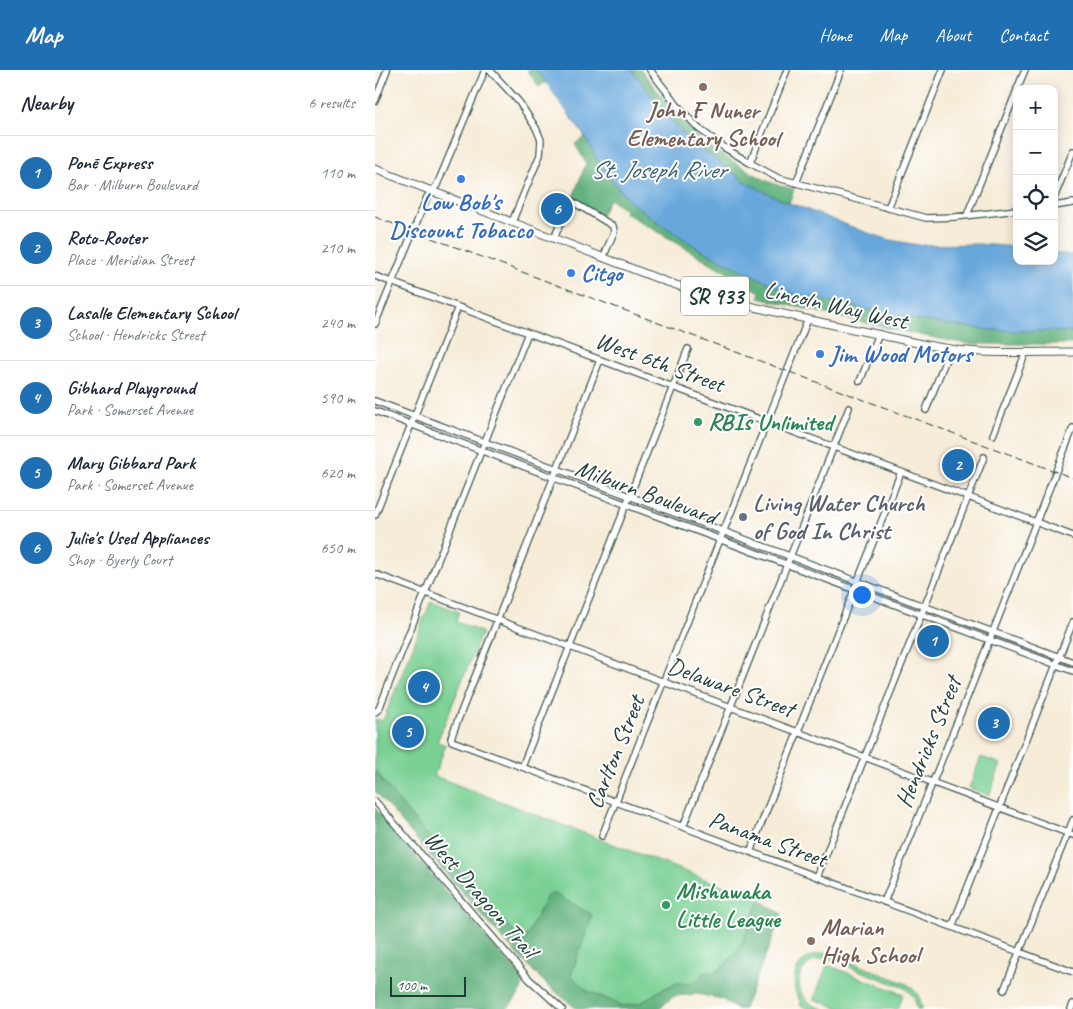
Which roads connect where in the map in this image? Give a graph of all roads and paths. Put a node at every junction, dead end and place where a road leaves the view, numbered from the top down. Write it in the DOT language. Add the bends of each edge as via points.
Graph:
graph roads {
  1 [pos="387,70"];
  2 [pos="485,70"];
  3 [pos="490,70"];
  4 [pos="650,70"];
  5 [pos="787,70"];
  6 [pos="841,70"];
  7 [pos="943,70"];
  8 [pos="1025,70"];
  9 [pos="1019,85"];
  10 [pos="1013,99"];
  11 [pos="375,101"];
  12 [pos="1073,151"];
  13 [pos="750,164"];
  14 [pos="375,169"];
  15 [pos="796,183"];
  16 [pos="1058,188"];
  17 [pos="431,192"];
  18 [pos="1073,204"];
  19 [pos="1058,206"];
  20 [pos="888,208"];
  21 [pos="1013,210"];
  22 [pos="967,215"];
  23 [pos="512,222"];
  24 [pos="554,239"];
  25 [pos="603,258"];
  26 [pos="375,276"];
  27 [pos="392,282"];
  28 [pos="458,307"];
  29 [pos="807,319"];
  30 [pos="375,324"];
  31 [pos="528,332"];
  32 [pos="879,334"];
  33 [pos="688,349"];
  34 [pos="950,349"];
  35 [pos="1026,352"];
  36 [pos="1073,352"];
  37 [pos="600,360"];
  38 [pos="860,380"];
  39 [pos="673,387"];
  40 [pos="375,402"];
  41 [pos="849,408"];
  42 [pos="926,410"];
  43 [pos="375,411"];
  44 [pos="414,416"];
  45 [pos="766,422"];
  46 [pos="411,424"];
  47 [pos="1073,428"];
  48 [pos="993,435"];
  49 [pos="484,442"];
  50 [pos="834,446"];
  51 [pos="481,451"];
  52 [pos="984,457"];
  53 [pos="557,469"];
  54 [pos="901,472"];
  55 [pos="553,478"];
  56 [pos="629,496"];
  57 [pos="968,497"];
  58 [pos="626,505"];
  59 [pos="375,515"];
  60 [pos="1036,522"];
  61 [pos="723,531"];
  62 [pos="1073,536"];
  63 [pos="720,540"];
  64 [pos="790,556"];
  65 [pos="787,565"];
  66 [pos="375,574"];
  67 [pos="857,581"];
  68 [pos="854,590"];
  69 [pos="425,593"];
  70 [pos="925,607"];
  71 [pos="922,615"];
  72 [pos="497,620"];
  73 [pos="1073,622"];
  74 [pos="992,632"];
  75 [pos="989,640"];
  76 [pos="569,647"];
  77 [pos="1059,656"];
  78 [pos="1073,662"];
  79 [pos="1056,665"];
  80 [pos="1073,671"];
  81 [pos="663,682"];
  82 [pos="730,707"];
  83 [pos="376,711"];
  84 [pos="798,732"];
  85 [pos="865,757"];
  86 [pos="522,767"];
  87 [pos="932,782"];
  88 [pos="375,800"];
  89 [pos="616,802"];
  90 [pos="999,807"];
  91 [pos="1073,820"];
  92 [pos="683,827"];
  93 [pos="1070,834"];
  94 [pos="602,836"];
  95 [pos="750,852"];
  96 [pos="817,877"];
  97 [pos="884,902"];
  98 [pos="952,927"];
  99 [pos="1020,952"];
  100 [pos="1073,972"];
  101 [pos="1004,990"];
  102 [pos="1073,1004"];
  103 [pos="562,1009"];
  104 [pos="1071,1009"];
  1 -- 11 [label="street"];
  2 -- 17 [label="street" via="437,185"];
  3 -- 23 [label="street" via="519,102 541,140 539,155"];
  4 -- 13 [label="street" via="698,128"];
  5 -- 13 [label="street"];
  6 -- 15 [label="street"];
  7 -- 20 [label="street"];
  8 -- 9 [label="street"];
  10 -- 22 [label="street"];
  12 -- 16 [label="street"];
  13 -- 15 [label="street"];
  14 -- 17 [label="main road, Lincoln Way West / SR 933"];
  15 -- 20 [label="street"];
  17 -- 23 [label="main road, Lincoln Way West / SR 933"];
  17 -- 27 [label="street"];
  18 -- 19 [label="street"];
  20 -- 22 [label="street" via="926,218"];
  21 -- 22 [label="street"];
  23 -- 24 [label="main road, Lincoln Way West / SR 933"];
  24 -- 25 [label="main road, Lincoln Way West / SR 933"];
  24 -- 25 [label="street" via="568,204 574,203 613,226"];
  25 -- 29 [label="main road, Lincoln Way West / SR 933" via="691,290"];
  26 -- 27 [label="street, West 6th Street"];
  27 -- 28 [label="street, West 6th Street"];
  27 -- 30 [label="street"];
  28 -- 31 [label="street, West 6th Street"];
  28 -- 44 [label="street"];
  29 -- 32 [label="main road, Lincoln Way West / SR 933"];
  29 -- 45 [label="street, Carlton Street"];
  31 -- 37 [label="street, West 6th Street"];
  31 -- 49 [label="street"];
  32 -- 34 [label="main road, Lincoln Way West / SR 933"];
  32 -- 38 [label="street"];
  33 -- 39 [label="street"];
  34 -- 35 [label="main road, Lincoln Way West / SR 933"];
  34 -- 42 [label="street"];
  35 -- 36 [label="main road, Lincoln Way West / SR 933"];
  35 -- 48 [label="street"];
  37 -- 39 [label="street, West 6th Street"];
  37 -- 53 [label="street"];
  39 -- 45 [label="street, West 6th Street"];
  39 -- 56 [label="street"];
  40 -- 44 [label="street, Milburn Boulevard"];
  41 -- 50 [label="street"];
  43 -- 46 [label="street, Milburn Boulevard"];
  44 -- 46 [label="street"];
  44 -- 49 [label="street, Milburn Boulevard"];
  45 -- 50 [label="street, West 6th Street"];
  45 -- 61 [label="street, Carlton Street"];
  46 -- 51 [label="street, Milburn Boulevard"];
  46 -- 59 [label="street"];
  47 -- 60 [label="street, Hendricks Street"];
  49 -- 51 [label="street"];
  49 -- 53 [label="street, Milburn Boulevard"];
  50 -- 54 [label="street, West 6th Street"];
  50 -- 64 [label="street"];
  51 -- 55 [label="street, Milburn Boulevard"];
  51 -- 69 [label="street"];
  52 -- 57 [label="street"];
  53 -- 55 [label="street"];
  53 -- 56 [label="street, Milburn Boulevard"];
  54 -- 57 [label="street, West 6th Street"];
  54 -- 67 [label="street"];
  55 -- 58 [label="street, Milburn Boulevard"];
  55 -- 72 [label="street"];
  56 -- 58 [label="street"];
  56 -- 61 [label="street, Milburn Boulevard"];
  57 -- 60 [label="street, West 6th Street"];
  57 -- 70 [label="street"];
  58 -- 63 [label="street, Milburn Boulevard"];
  58 -- 76 [label="street"];
  60 -- 62 [label="street, West 6th Street"];
  60 -- 74 [label="street, Hendricks Street"];
  61 -- 63 [label="street, Carlton Street"];
  61 -- 64 [label="street, Milburn Boulevard"];
  63 -- 65 [label="street, Milburn Boulevard"];
  63 -- 81 [label="street, Carlton Street"];
  64 -- 65 [label="street"];
  64 -- 67 [label="street, Milburn Boulevard"];
  65 -- 68 [label="street, Milburn Boulevard"];
  65 -- 82 [label="street"];
  66 -- 69 [label="street, Delaware Street"];
  67 -- 68 [label="street"];
  67 -- 70 [label="street, Milburn Boulevard"];
  68 -- 71 [label="street, Milburn Boulevard"];
  68 -- 84 [label="street"];
  69 -- 72 [label="street, Delaware Street"];
  69 -- 83 [label="street"];
  70 -- 71 [label="street"];
  70 -- 74 [label="street, Milburn Boulevard"];
  71 -- 75 [label="street, Milburn Boulevard"];
  71 -- 85 [label="street"];
  72 -- 76 [label="street, Delaware Street"];
  72 -- 86 [label="street, Panama Street" via="451,739"];
  73 -- 77 [label="street"];
  74 -- 75 [label="street, Hendricks Street"];
  74 -- 77 [label="street, Milburn Boulevard"];
  75 -- 79 [label="street, Milburn Boulevard"];
  75 -- 87 [label="street, Hendricks Street"];
  76 -- 81 [label="street, Delaware Street"];
  76 -- 86 [label="street"];
  77 -- 78 [label="street, Milburn Boulevard"];
  77 -- 79 [label="street"];
  79 -- 80 [label="street, Milburn Boulevard"];
  79 -- 90 [label="street"];
  81 -- 82 [label="street, Delaware Street"];
  81 -- 89 [label="street, Carlton Street"];
  82 -- 84 [label="street, Delaware Street"];
  82 -- 92 [label="street"];
  84 -- 85 [label="street, Delaware Street"];
  84 -- 95 [label="street"];
  85 -- 87 [label="street, Delaware Street"];
  85 -- 96 [label="street"];
  86 -- 89 [label="street, Panama Street"];
  87 -- 90 [label="street, Delaware Street"];
  87 -- 97 [label="street, Hendricks Street"];
  88 -- 103 [label="street, West Dragoon Trail" via="529,979"];
  89 -- 92 [label="street, Panama Street"];
  89 -- 94 [label="street, Carlton Street"];
  90 -- 93 [label="street, Delaware Street"];
  90 -- 98 [label="street"];
  91 -- 93 [label="street"];
  92 -- 95 [label="street, Panama Street"];
  93 -- 99 [label="street"];
  95 -- 96 [label="street, Panama Street"];
  96 -- 97 [label="street, Panama Street"];
  97 -- 98 [label="street, Panama Street"];
  98 -- 99 [label="street, Panama Street"];
  99 -- 100 [label="street, Panama Street"];
  99 -- 101 [label="street"];
  102 -- 104 [label="street"];
}
